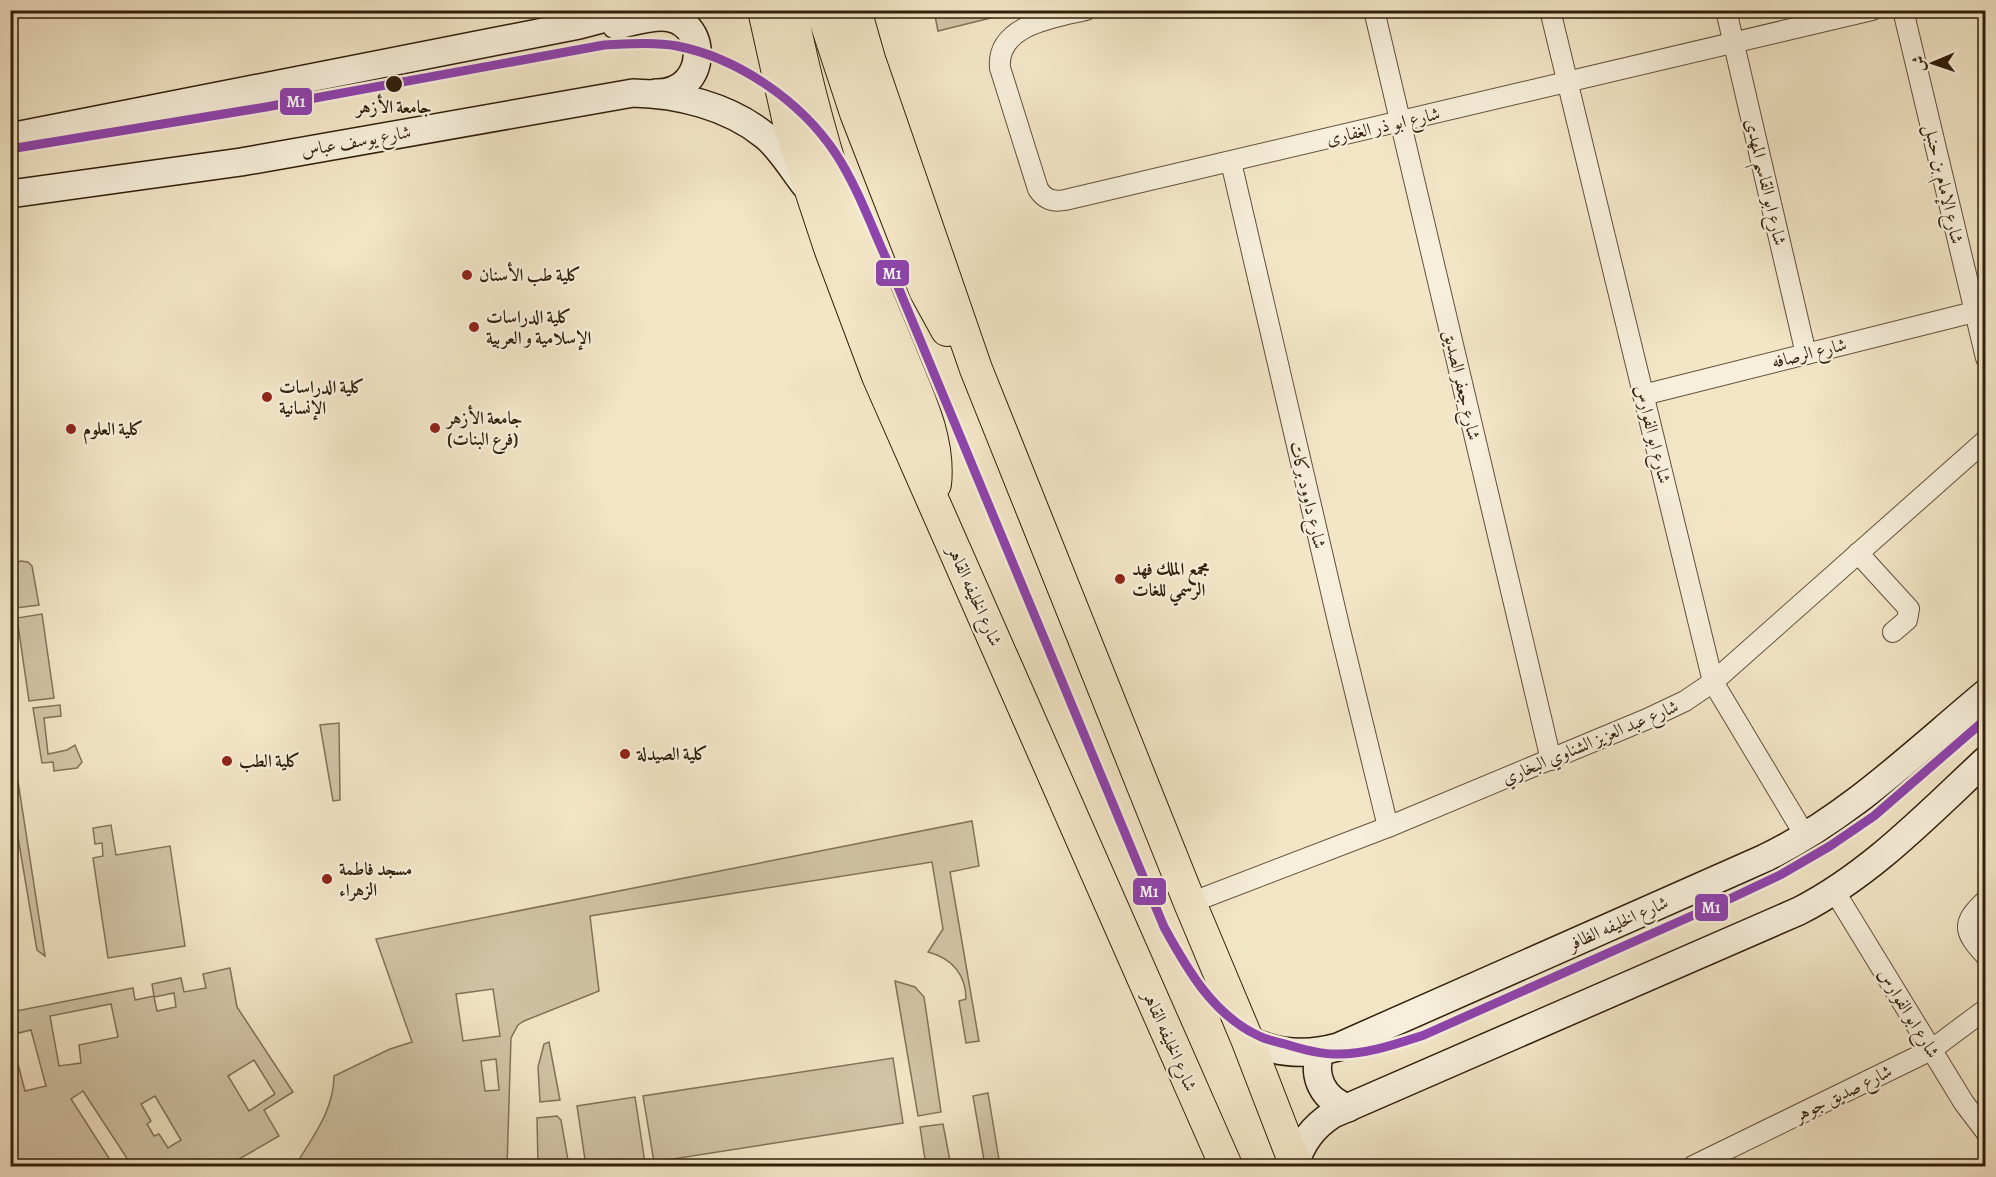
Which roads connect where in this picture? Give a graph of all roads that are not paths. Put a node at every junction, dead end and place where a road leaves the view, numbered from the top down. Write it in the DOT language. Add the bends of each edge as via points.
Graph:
graph roads {
  1 [pos="636,10"];
  2 [pos="764,10"];
  3 [pos="791,10"];
  4 [pos="822,10"];
  5 [pos="855,10"];
  6 [pos="1086,10"];
  7 [pos="1374,10"];
  8 [pos="1550,10"];
  9 [pos="1726,10"];
  10 [pos="1872,10"];
  11 [pos="1903,10"];
  12 [pos="579,25"];
  13 [pos="1733,43"];
  14 [pos="1567,82"];
  15 [pos="655,93"];
  16 [pos="1401,122"];
  17 [pos="10,137"];
  18 [pos="1231,162"];
  19 [pos="811,191"];
  20 [pos="10,194"];
  21 [pos="1974,312"];
  22 [pos="1806,354"];
  23 [pos="1986,358"];
  24 [pos="976,369"];
  25 [pos="1643,395"];
  26 [pos="1986,440"];
  27 [pos="933,500"];
  28 [pos="1858,552"];
  29 [pos="1893,632"];
  30 [pos="1713,682"];
  31 [pos="1986,693"];
  32 [pos="1551,760"];
  33 [pos="1986,760"];
  34 [pos="1388,827"];
  35 [pos="1806,837"];
  36 [pos="1835,892"];
  37 [pos="1986,900"];
  38 [pos="1190,903"];
  39 [pos="1986,956"];
  40 [pos="1986,1009"];
  41 [pos="1247,1039"];
  42 [pos="1931,1050"];
  43 [pos="1320,1052"];
  44 [pos="1348,1108"];
  45 [pos="1986,1132"];
  46 [pos="1295,1166"];
  47 [pos="1698,1166"];
  48 [pos="1226,1167"];
  1 -- 12 [label="street"];
  2 -- 19 [label="main road, شارع الخليفه القاهر" via="790,127"];
  3 -- 27 [label="main road" via="835,181 869,280 927,423 934,460"];
  4 -- 24 [label="main road" via="856,113 925,290 943,324"];
  5 -- 24 [label="main road"];
  6 -- 18 [label="street, شارع ابو ذر الغفارى" via="1023,29 1006,44 999,59 1038,189 1046,198 1065,200"];
  7 -- 16 [label="street, شارع جعفر الصديق"];
  8 -- 14 [label="street, شارع ابو الفوارس"];
  9 -- 13 [label="street, شارع ابو القاسم المهدى"];
  10 -- 13 [label="street, شارع ابو ذر الغفارى"];
  11 -- 21 [label="street, شارع الإمام بن حنبل"];
  12 -- 15 [label="street" via="603,27 662,17 684,26 697,48 693,74 681,88"];
  12 -- 17 [label="street"];
  13 -- 14 [label="street, شارع ابو ذر الغفارى"];
  13 -- 22 [label="street, شارع ابو القاسم المهدى"];
  14 -- 16 [label="street, شارع ابو ذر الغفارى"];
  14 -- 25 [label="street, شارع ابو الفوارس"];
  15 -- 19 [label="street, شارع يوسف عباس" via="701,103 766,135"];
  15 -- 20 [label="street, شارع يوسف عباس" via="611,96 241,162"];
  16 -- 18 [label="street, شارع ابو ذر الغفارى"];
  16 -- 32 [label="street, شارع جعفر الصديق"];
  18 -- 34 [label="street, شارع داوود بركات"];
  19 -- 27 [label="main road, شارع الخليفه القاهر" via="853,313"];
  21 -- 22 [label="street, شارع الرصافه"];
  21 -- 23 [label="street, شارع الإمام بن حنبل"];
  22 -- 25 [label="street, شارع الرصافه"];
  24 -- 38 [label="main road"];
  25 -- 30 [label="street, شارع ابو الفوارس"];
  26 -- 28 [label="street, شارع عبد العزيز الشناوي البخاري"];
  27 -- 48 [label="main road, شارع الخليفه القاهر"];
  28 -- 29 [label="street" via="1909,609 1907,620"];
  28 -- 30 [label="street, شارع عبد العزيز الشناوي البخاري"];
  30 -- 32 [label="street, شارع عبد العزيز الشناوي البخاري" via="1668,710"];
  30 -- 35 [label="street, شارع ابو الفوارس"];
  31 -- 35 [label="street, شارع الخليفه الظافر" via="1852,805"];
  32 -- 34 [label="street, شارع عبد العزيز الشناوي البخاري"];
  33 -- 36 [label="street" via="1880,858"];
  34 -- 38 [label="street, شارع عبد العزيز الشناوي البخاري"];
  35 -- 43 [label="street, شارع الخليفه الظافر"];
  36 -- 42 [label="street, شارع ابو الفوارس"];
  36 -- 44 [label="street"];
  37 -- 39 [label="street" via="1969,918 1967,927 1968,935"];
  38 -- 41 [label="main road"];
  40 -- 42 [label="street, شارع صديق جوهر"];
  41 -- 43 [label="street, شارع الخليفه الظافر" via="1286,1052"];
  41 -- 46 [label="main road"];
  42 -- 45 [label="street, شارع ابو الفوارس"];
  42 -- 47 [label="street, شارع صديق جوهر"];
  43 -- 44 [label="street" via="1317,1069 1321,1086 1332,1100"];
  44 -- 46 [label="street" via="1314,1129 1299,1151"];
}
